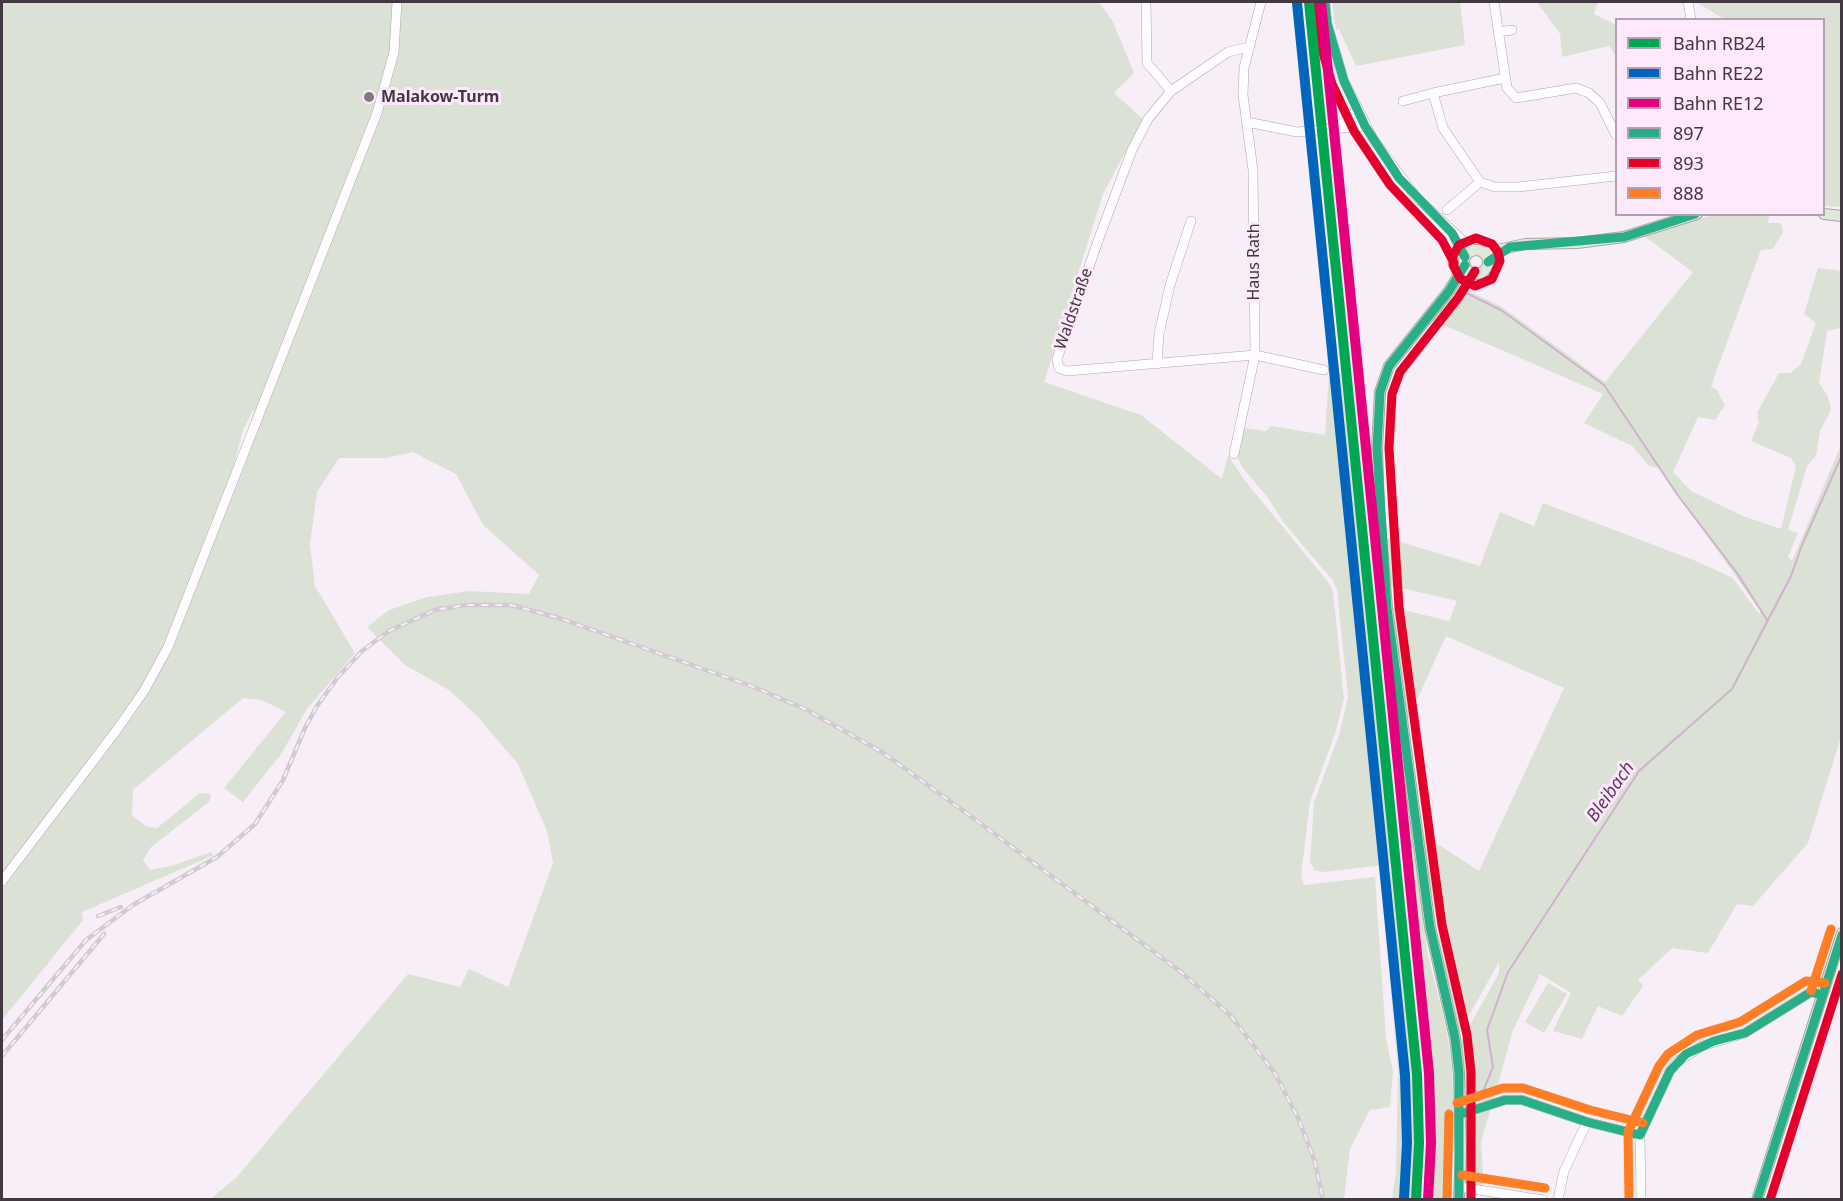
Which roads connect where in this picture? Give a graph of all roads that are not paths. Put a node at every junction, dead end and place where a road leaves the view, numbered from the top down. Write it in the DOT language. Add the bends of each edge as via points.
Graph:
graph roads {
  1 [pos="397,2"];
  2 [pos="1146,2"];
  3 [pos="1261,2"];
  4 [pos="1324,2"];
  5 [pos="1494,2"];
  6 [pos="1688,2"];
  7 [pos="1691,18"];
  8 [pos="1512,30"];
  9 [pos="1498,32"];
  10 [pos="1249,47"];
  11 [pos="1505,78"];
  12 [pos="1171,91"];
  13 [pos="1433,93"];
  14 [pos="1403,101"];
  15 [pos="1357,110"];
  16 [pos="1247,122"];
  17 [pos="1365,126"];
  18 [pos="1335,130"];
  19 [pos="1615,131"];
  20 [pos="1615,176"];
  21 [pos="1480,182"];
  22 [pos="1447,210"];
  23 [pos="1825,214"];
  24 [pos="1691,216"];
  25 [pos="1842,216"];
  26 [pos="1191,221"];
  27 [pos="1475,260"];
  28 [pos="1255,355"];
  29 [pos="1157,364"];
  30 [pos="1324,370"];
  31 [pos="1234,454"];
  32 [pos="2,881"];
  33 [pos="1842,933"];
  34 [pos="1838,959"];
  35 [pos="1822,995"];
  36 [pos="1461,1114"];
  37 [pos="1587,1122"];
  38 [pos="1640,1135"];
  39 [pos="1464,1188"];
  40 [pos="1459,1200"];
  41 [pos="1543,1200"];
  42 [pos="1558,1200"];
  43 [pos="1641,1200"];
  44 [pos="1757,1200"];
  1 -- 32 [label="street" via="394,52 376,113 168,646 144,692"];
  2 -- 12 [label="street" via="1147,63"];
  3 -- 10 [label="street, Haus Rath"];
  4 -- 15 [label="street" via="1334,51"];
  5 -- 9 [label="street"];
  6 -- 7 [label="street"];
  8 -- 9 [label="street"];
  9 -- 11 [label="street"];
  10 -- 12 [label="street, Waldstraße" via="1228,52"];
  10 -- 16 [label="street, Haus Rath" via="1243,95"];
  11 -- 13 [label="street"];
  11 -- 19 [label="street" via="1507,88 1516,98 1576,88 1589,93 1600,103"];
  12 -- 29 [label="street, Waldstraße" via="1148,118 1132,150 1057,359 1059,368 1067,371"];
  13 -- 14 [label="street"];
  13 -- 21 [label="street" via="1443,128"];
  15 -- 17 [label="street"];
  15 -- 18 [label="street"];
  16 -- 18 [label="street" via="1297,132"];
  16 -- 28 [label="street, Haus Rath" via="1253,170"];
  17 -- 18 [label="street"];
  17 -- 27 [label="street" via="1400,178"];
  20 -- 21 [label="street" via="1518,187 1495,187"];
  21 -- 22 [label="street"];
  23 -- 25 [label="main road"];
  24 -- 27 [label="main road" via="1624,237 1510,247"];
  26 -- 29 [label="street" via="1170,285"];
  27 -- 36 [label="main road" via="1395,355 1380,392 1378,488 1388,608 1430,927 1455,1038"];
  28 -- 29 [label="street, Waldstraße"];
  28 -- 30 [label="street, Waldstraße"];
  28 -- 31 [label="street, Haus Rath"];
  33 -- 34 [label="main road"];
  34 -- 35 [label="main road"];
  35 -- 38 [label="street" via="1811,992 1745,1033 1686,1054 1670,1071"];
  35 -- 44 [label="main road"];
  36 -- 37 [label="street" via="1505,1100 1522,1100"];
  36 -- 39 [label="main road"];
  37 -- 38 [label="street"];
  37 -- 42 [label="street" via="1564,1171"];
  38 -- 43 [label="street"];
  39 -- 40 [label="main road"];
  39 -- 41 [label="street"];
}
